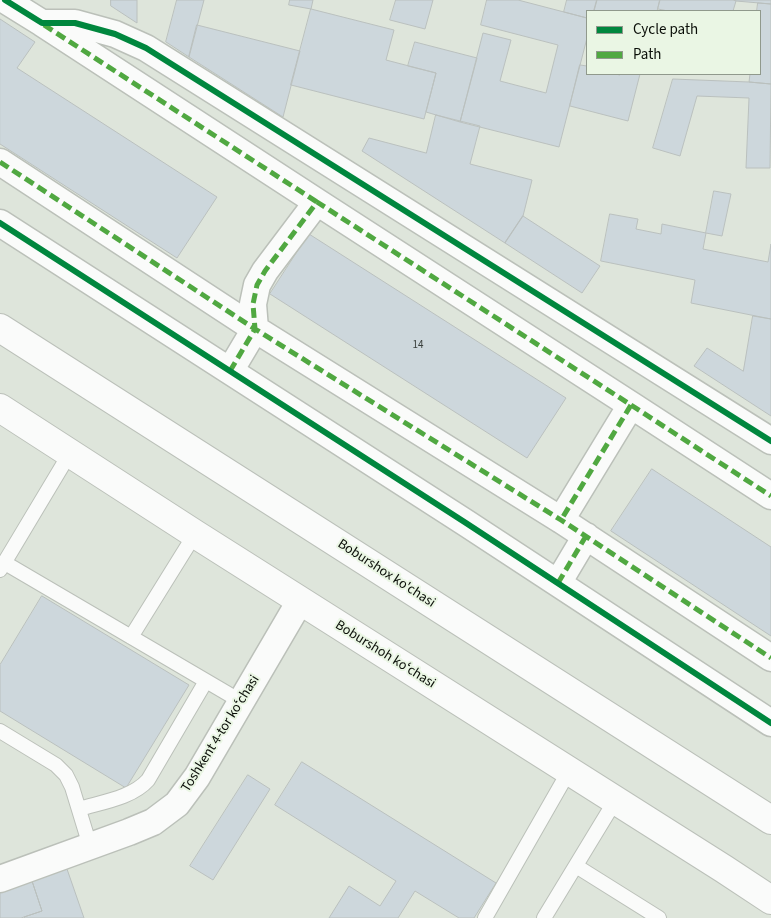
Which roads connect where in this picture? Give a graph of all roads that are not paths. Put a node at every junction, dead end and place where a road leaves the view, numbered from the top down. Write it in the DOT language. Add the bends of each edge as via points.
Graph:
graph roads {
  1 [pos="5,0"];
  2 [pos="42,23"];
  3 [pos="0,162"];
  4 [pos="317,202"];
  5 [pos="0,223"];
  6 [pos="0,328"];
  7 [pos="255,329"];
  8 [pos="230,371"];
  9 [pos="630,405"];
  10 [pos="0,408"];
  11 [pos="771,441"];
  12 [pos="70,454"];
  13 [pos="771,496"];
  14 [pos="561,520"];
  15 [pos="195,534"];
  16 [pos="586,536"];
  17 [pos="2,567"];
  18 [pos="558,583"];
  19 [pos="300,601"];
  20 [pos="131,637"];
  21 [pos="771,658"];
  22 [pos="206,681"];
  23 [pos="242,702"];
  24 [pos="771,723"];
  25 [pos="0,732"];
  26 [pos="569,771"];
  27 [pos="616,801"];
  28 [pos="79,809"];
  29 [pos="771,820"];
  30 [pos="90,846"];
  31 [pos="576,866"];
  32 [pos="0,879"];
  33 [pos="771,900"];
  34 [pos="485,918"];
  35 [pos="544,918"];
  36 [pos="659,918"];
  1 -- 2 [label="street"];
  2 -- 4 [label="street"];
  2 -- 11 [label="street" via="76,23 115,34 146,48"];
  3 -- 7 [label="street"];
  4 -- 7 [label="street" via="258,285 254,304"];
  4 -- 9 [label="street"];
  5 -- 8 [label="street"];
  6 -- 29 [label="main road, Boburshox ko'chasi"];
  7 -- 8 [label="street"];
  7 -- 14 [label="street"];
  8 -- 18 [label="street"];
  9 -- 13 [label="street"];
  9 -- 14 [label="street"];
  10 -- 12 [label="main road, Boburshoh koʻchasi"];
  12 -- 15 [label="main road, Boburshoh koʻchasi"];
  12 -- 17 [label="lane"];
  14 -- 16 [label="street"];
  15 -- 19 [label="main road, Boburshoh koʻchasi"];
  15 -- 20 [label="lane"];
  16 -- 18 [label="street"];
  16 -- 21 [label="street"];
  17 -- 20 [label="lane"];
  18 -- 24 [label="street"];
  19 -- 23 [label="street, Toshkent 4-tor koʻchasi"];
  19 -- 26 [label="main road, Boburshoh koʻchasi"];
  20 -- 22 [label="lane"];
  22 -- 23 [label="lane"];
  22 -- 28 [label="lane" via="142,787"];
  23 -- 30 [label="street, Toshkent 4-tor koʻchasi" via="177,804 153,822"];
  25 -- 28 [label="lane" via="56,765 66,775"];
  26 -- 27 [label="main road, Boburshoh koʻchasi"];
  26 -- 34 [label="lane"];
  27 -- 31 [label="lane"];
  27 -- 33 [label="main road, Boburshoh koʻchasi"];
  28 -- 30 [label="lane"];
  30 -- 32 [label="street, Toshkent 4-tor koʻchasi"];
  31 -- 35 [label="lane"];
  31 -- 36 [label="lane"];
}
